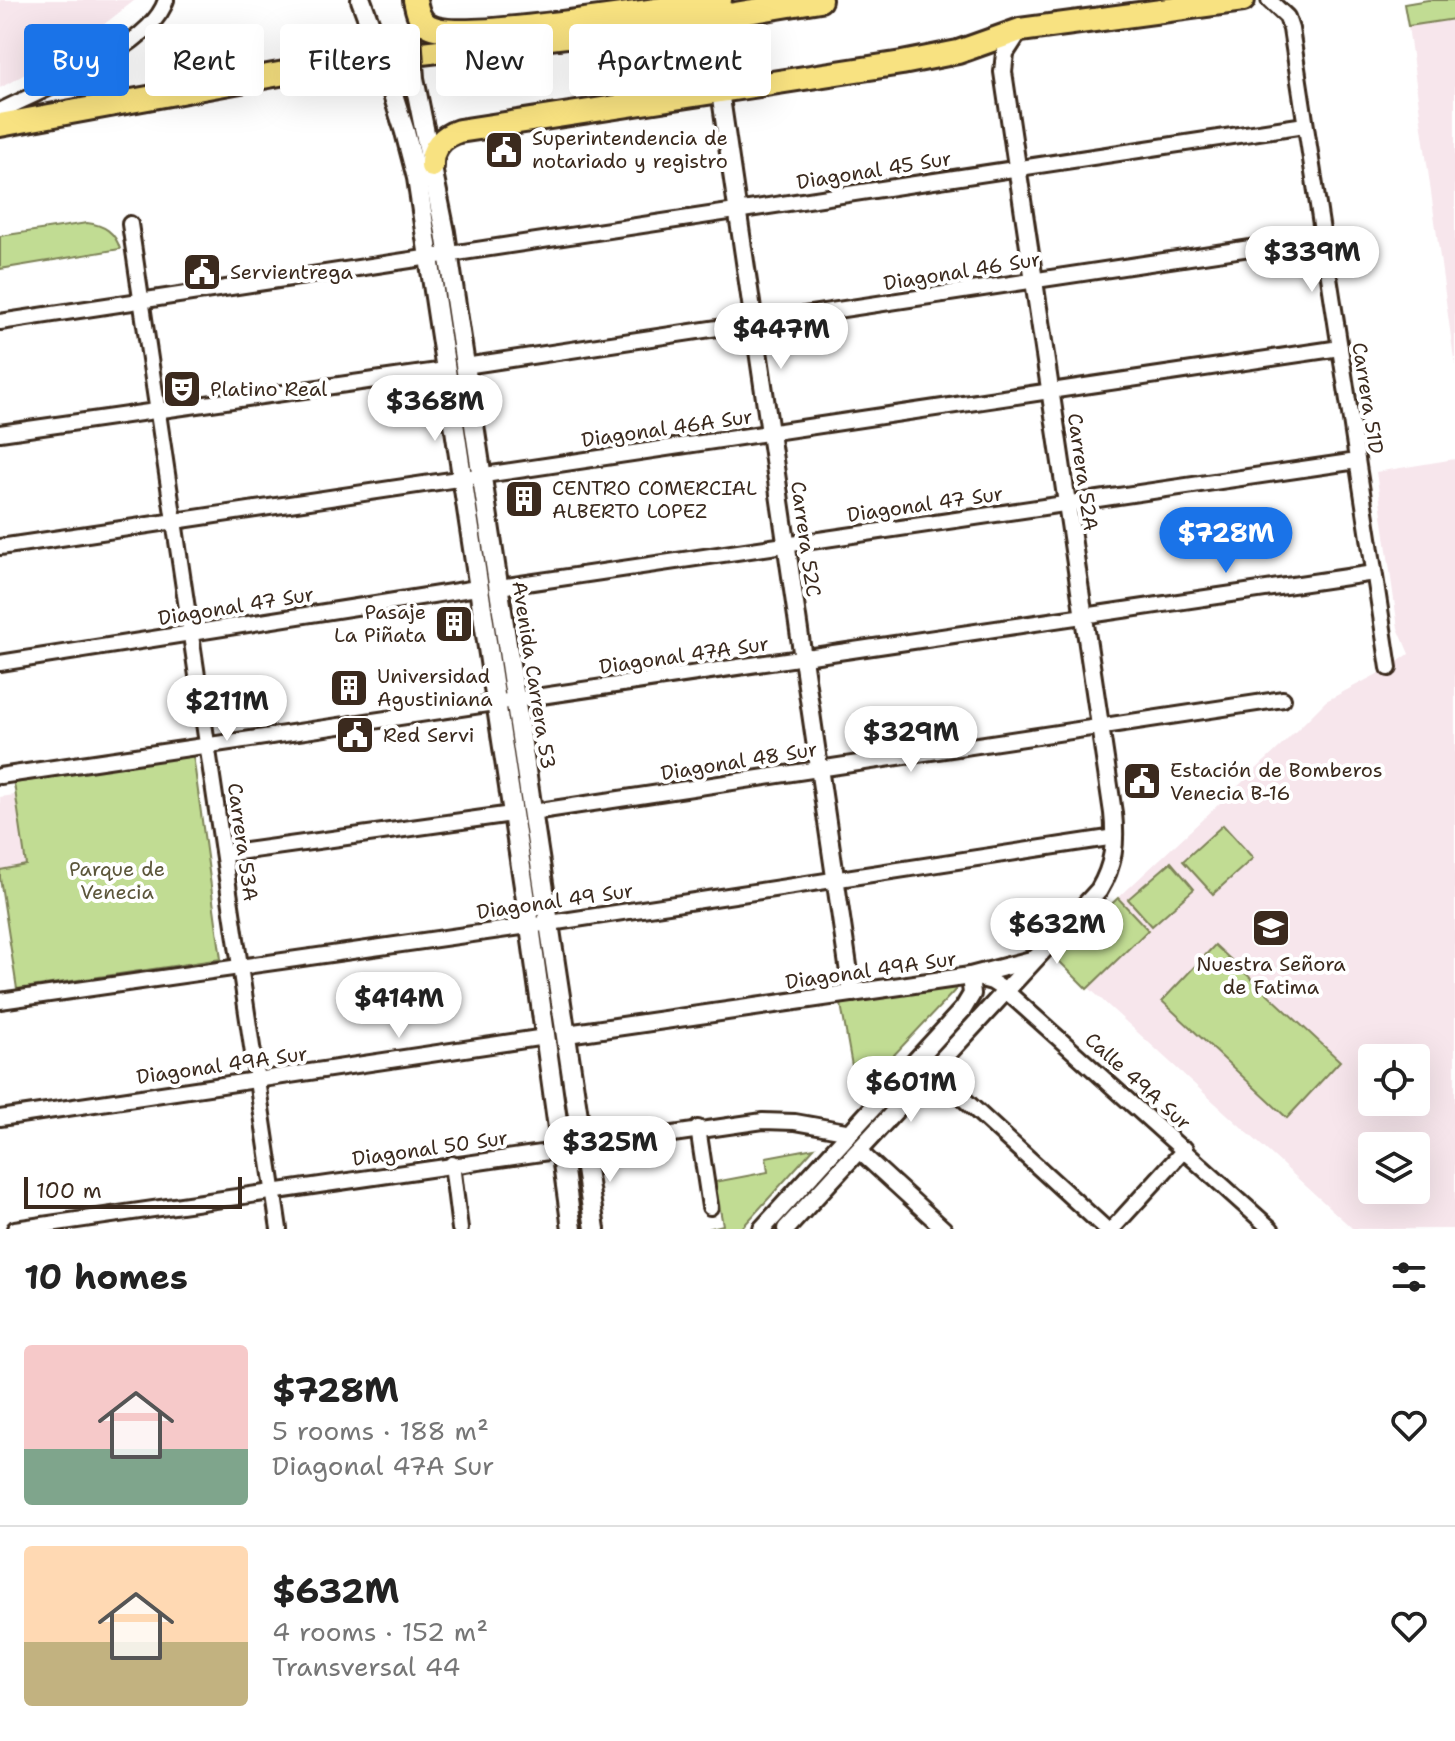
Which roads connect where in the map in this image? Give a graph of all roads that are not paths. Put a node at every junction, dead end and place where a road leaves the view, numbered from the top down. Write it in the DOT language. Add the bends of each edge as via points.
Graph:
graph roads {
  1 [pos="166,0"];
  2 [pos="361,0"];
  3 [pos="414,0"];
  4 [pos="820,0"];
  5 [pos="1243,0"];
  6 [pos="1269,0"];
  7 [pos="707,1"];
  8 [pos="1020,30"];
  9 [pos="771,83"];
  10 [pos="687,96"];
  11 [pos="721,96"];
  12 [pos="0,111"];
  13 [pos="0,125"];
  14 [pos="1305,125"];
  15 [pos="432,166"];
  16 [pos="1018,168"];
  17 [pos="738,211"];
  18 [pos="130,224"];
  19 [pos="1323,237"];
  20 [pos="448,255"];
  21 [pos="428,258"];
  22 [pos="1034,280"];
  23 [pos="143,301"];
  24 [pos="0,322"];
  25 [pos="754,323"];
  26 [pos="1340,348"];
  27 [pos="465,366"];
  28 [pos="445,370"];
  29 [pos="1050,391"];
  30 [pos="159,411"];
  31 [pos="0,433"];
  32 [pos="770,433"];
  33 [pos="1357,461"];
  34 [pos="482,475"];
  35 [pos="461,478"];
  36 [pos="1067,504"];
  37 [pos="175,521"];
  38 [pos="786,545"];
  39 [pos="0,547"];
  40 [pos="1374,573"];
  41 [pos="499,587"];
  42 [pos="477,588"];
  43 [pos="1084,616"];
  44 [pos="192,633"];
  45 [pos="803,657"];
  46 [pos="0,663"];
  47 [pos="1389,668"];
  48 [pos="1283,699"];
  49 [pos="516,700"];
  50 [pos="494,703"];
  51 [pos="1100,726"];
  52 [pos="208,745"];
  53 [pos="819,769"];
  54 [pos="0,776"];
  55 [pos="533,812"];
  56 [pos="512,814"];
  57 [pos="1115,837"];
  58 [pos="224,854"];
  59 [pos="835,879"];
  60 [pos="550,923"];
  61 [pos="530,926"];
  62 [pos="1037,958"];
  63 [pos="241,966"];
  64 [pos="970,976"];
  65 [pos="1006,991"];
  66 [pos="852,993"];
  67 [pos="0,1001"];
  68 [pos="567,1034"];
  69 [pos="545,1037"];
  70 [pos="933,1071"];
  71 [pos="258,1080"];
  72 [pos="0,1118"];
  73 [pos="698,1128"];
  74 [pos="851,1132"];
  75 [pos="583,1145"];
  76 [pos="561,1149"];
  77 [pos="1185,1149"];
  78 [pos="859,1151"];
  79 [pos="452,1164"];
  80 [pos="274,1191"];
  81 [pos="710,1207"];
  82 [pos="15,1229"];
  83 [pos="279,1229"];
  84 [pos="460,1229"];
  85 [pos="572,1229"];
  86 [pos="595,1229"];
  87 [pos="762,1229"];
  88 [pos="786,1229"];
  89 [pos="944,1229"];
  90 [pos="1106,1229"];
  91 [pos="1112,1229"];
  92 [pos="1271,1229"];
  1 -- 12 [label="street" via="143,34"];
  2 -- 21 [label="main road, bridge" via="417,178"];
  3 -- 7 [label="highway" via="425,24 443,30 559,23"];
  3 -- 15 [label="main road, Avenida Carrera 53, bridge" via="414,78"];
  4 -- 13 [label="highway" via="642,28 345,62"];
  5 -- 8 [label="highway"];
  6 -- 14 [label="street, Carrera 51D" via="1287,17 1291,29"];
  8 -- 9 [label="highway" via="945,55"];
  8 -- 16 [label="street, Carrera 52A" via="1005,53 1003,72"];
  10 -- 15 [label="highway" via="459,131 440,142"];
  11 -- 17 [label="street, Carrera 52C"];
  14 -- 16 [label="street, Diagonal 45 Sur"];
  14 -- 19 [label="street, Carrera 51D"];
  15 -- 20 [label="main road, Avenida Carrera 53"];
  16 -- 17 [label="street, Diagonal 45 Sur"];
  16 -- 22 [label="street, Carrera 52A"];
  17 -- 20 [label="street, Diagonal 45 Sur"];
  17 -- 25 [label="street, Carrera 52C"];
  18 -- 23 [label="street, Carrera 53A"];
  19 -- 22 [label="street, Diagonal 46 Sur"];
  19 -- 26 [label="street, Carrera 51D"];
  20 -- 21 [label="street, Diagonal 45 Sur"];
  20 -- 27 [label="main road, Avenida Carrera 53"];
  21 -- 23 [label="street, Diagonal 45 Sur"];
  21 -- 28 [label="main road"];
  22 -- 25 [label="street, Diagonal 46 Sur"];
  22 -- 29 [label="street, Carrera 52A"];
  23 -- 24 [label="street, Diagonal 45 Sur"];
  23 -- 30 [label="street, Carrera 53A"];
  25 -- 27 [label="street, Diagonal 46 Sur"];
  25 -- 32 [label="street, Carrera 52C"];
  26 -- 29 [label="street, Diagonal 46A Sur"];
  26 -- 33 [label="street, Carrera 51D"];
  27 -- 34 [label="main road, Avenida Carrera 53"];
  28 -- 30 [label="street"];
  28 -- 35 [label="main road"];
  29 -- 32 [label="street, Diagonal 46A Sur"];
  29 -- 36 [label="street, Carrera 52A"];
  30 -- 31 [label="street"];
  30 -- 37 [label="street, Carrera 53A"];
  32 -- 34 [label="street, Diagonal 46A Sur"];
  32 -- 38 [label="street, Carrera 52C"];
  33 -- 36 [label="street, Diagonal 47 Sur"];
  33 -- 40 [label="street, Carrera 51D"];
  34 -- 35 [label="street, Diagonal 46A Sur"];
  34 -- 41 [label="main road, Avenida Carrera 53"];
  35 -- 37 [label="street, Diagonal 46A Sur"];
  35 -- 42 [label="main road"];
  36 -- 38 [label="street, Diagonal 47 Sur"];
  36 -- 43 [label="street, Carrera 52A"];
  37 -- 39 [label="street, Diagonal 46A Sur"];
  37 -- 44 [label="street, Carrera 53A"];
  38 -- 41 [label="street, Diagonal 47 Sur"];
  38 -- 45 [label="street, Carrera 52C"];
  40 -- 43 [label="street, Diagonal 47A Sur"];
  40 -- 47 [label="street, Carrera 51D"];
  41 -- 49 [label="main road, Avenida Carrera 53"];
  42 -- 44 [label="street, Diagonal 47 Sur"];
  42 -- 50 [label="main road"];
  43 -- 45 [label="street, Diagonal 47A Sur"];
  43 -- 51 [label="street, Carrera 52A"];
  44 -- 46 [label="street, Diagonal 47 Sur"];
  44 -- 52 [label="street, Carrera 53A"];
  45 -- 49 [label="street, Diagonal 47A Sur"];
  45 -- 53 [label="street, Carrera 52C"];
  48 -- 51 [label="street, Diagonal 48 Sur"];
  49 -- 50 [label="street, Diagonal 47A Sur"];
  49 -- 55 [label="main road, Avenida Carrera 53"];
  50 -- 52 [label="street, Diagonal 47A Sur"];
  50 -- 56 [label="main road"];
  51 -- 53 [label="street, Diagonal 48 Sur"];
  51 -- 57 [label="street, Carrera 52A"];
  52 -- 54 [label="street, Diagonal 47A Sur"];
  52 -- 58 [label="street, Carrera 53A"];
  53 -- 55 [label="street, Diagonal 48 Sur"];
  53 -- 59 [label="street, Carrera 52C"];
  55 -- 60 [label="main road, Avenida Carrera 53"];
  56 -- 58 [label="street"];
  56 -- 61 [label="main road"];
  57 -- 59 [label="street, Diagonal 49 Sur"];
  57 -- 62 [label="street, Carrera 52A" via="1106,879"];
  58 -- 63 [label="street, Carrera 53A"];
  59 -- 60 [label="street, Diagonal 49 Sur"];
  59 -- 66 [label="street, Carrera 52C"];
  60 -- 61 [label="street, Diagonal 49 Sur"];
  60 -- 68 [label="main road, Avenida Carrera 53"];
  61 -- 63 [label="street, Diagonal 49 Sur"];
  61 -- 69 [label="main road"];
  62 -- 64 [label="street, Diagonal 49A Sur"];
  62 -- 65 [label="street, Carrera 52A"];
  63 -- 67 [label="street, Diagonal 49 Sur"];
  63 -- 71 [label="street, Carrera 53A"];
  64 -- 65 [label="street, Calle 49A Sur"];
  64 -- 66 [label="street, Diagonal 49A Sur"];
  64 -- 74 [label="street" via="972,994 963,1009"];
  65 -- 70 [label="street, Carrera 52A"];
  65 -- 77 [label="street, Calle 49A Sur"];
  66 -- 68 [label="street, Diagonal 49A Sur"];
  68 -- 75 [label="main road, Avenida Carrera 53"];
  69 -- 71 [label="street, Diagonal 49A Sur"];
  69 -- 76 [label="main road"];
  70 -- 78 [label="street, Carrera 52A"];
  70 -- 90 [label="street"];
  71 -- 72 [label="street, Diagonal 49A Sur"];
  71 -- 80 [label="street, Carrera 53A"];
  73 -- 74 [label="street, Diagonal 50 Sur" via="781,1120"];
  73 -- 75 [label="street, Diagonal 50 Sur"];
  73 -- 81 [label="street"];
  74 -- 87 [label="street"];
  75 -- 76 [label="street, Diagonal 50 Sur"];
  75 -- 86 [label="main road, Avenida Carrera 53"];
  76 -- 79 [label="street, Diagonal 50 Sur"];
  76 -- 85 [label="main road"];
  77 -- 91 [label="street"];
  77 -- 92 [label="street, Calle 49A Sur"];
  78 -- 88 [label="street, Carrera 52A"];
  78 -- 89 [label="street"];
  79 -- 80 [label="street, Diagonal 50 Sur"];
  79 -- 84 [label="street"];
  80 -- 82 [label="street, Diagonal 50 Sur"];
  80 -- 83 [label="street, Carrera 53A"];
}
